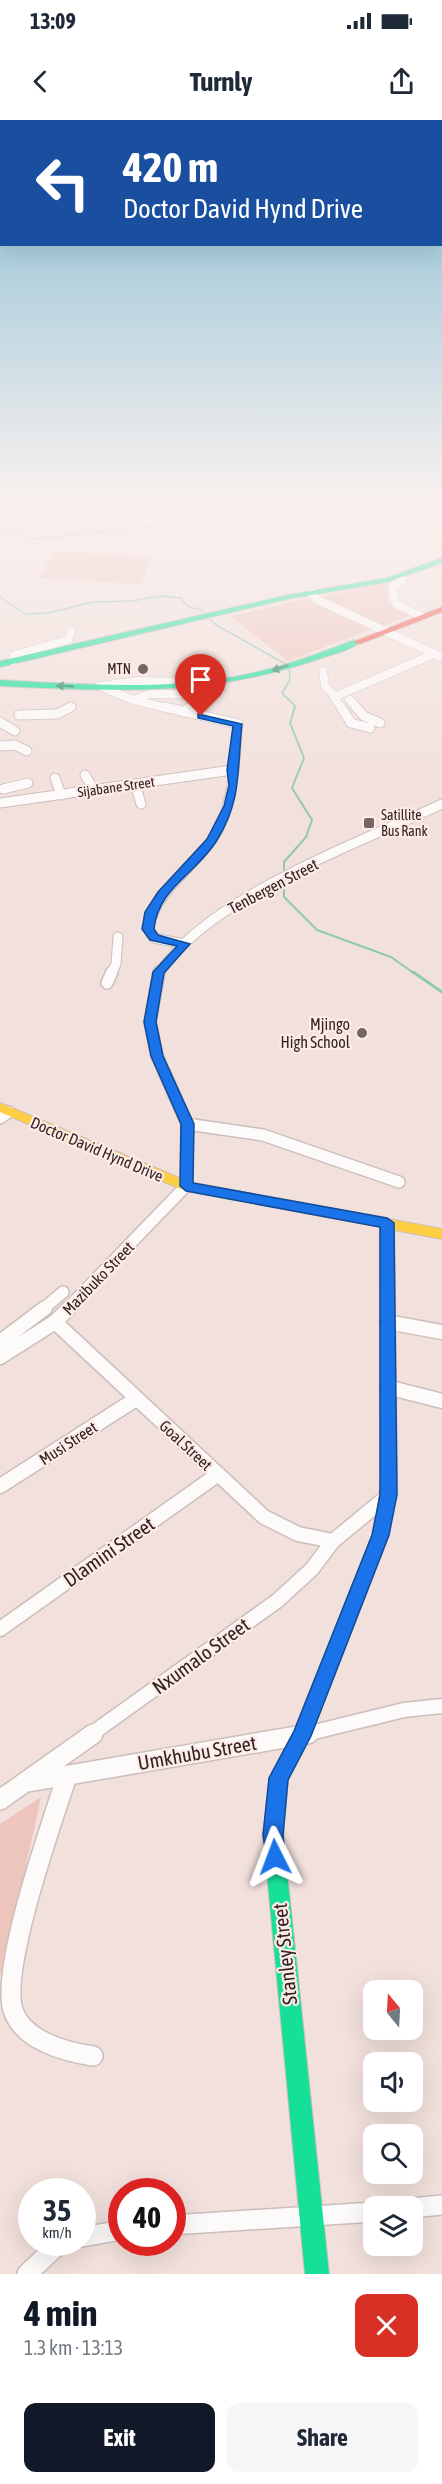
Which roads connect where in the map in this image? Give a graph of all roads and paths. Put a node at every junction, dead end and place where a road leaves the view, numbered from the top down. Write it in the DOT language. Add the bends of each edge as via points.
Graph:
graph roads {
  1 [pos="281,600"];
  2 [pos="317,600"];
  3 [pos="391,600"];
  4 [pos="442,609"];
  5 [pos="421,616"];
  6 [pos="382,630"];
  7 [pos="71,631"];
  8 [pos="438,656"];
  9 [pos="6,663"];
  10 [pos="323,671"];
  11 [pos="0,682"];
  12 [pos="209,683"];
  13 [pos="99,688"];
  14 [pos="187,693"];
  15 [pos="335,696"];
  16 [pos="133,700"];
  17 [pos="350,700"];
  18 [pos="71,707"];
  19 [pos="183,712"];
  20 [pos="19,716"];
  21 [pos="0,722"];
  22 [pos="380,723"];
  23 [pos="370,728"];
  24 [pos="15,731"];
  25 [pos="0,746"];
  26 [pos="27,751"];
  27 [pos="232,770"];
  28 [pos="85,775"];
  29 [pos="55,778"];
  30 [pos="28,783"];
  31 [pos="135,784"];
  32 [pos="1,785"];
  33 [pos="94,790"];
  34 [pos="62,795"];
  35 [pos="3,802"];
  36 [pos="141,804"];
  37 [pos="442,804"];
  38 [pos="118,937"];
  39 [pos="184,944"];
  40 [pos="107,983"];
  41 [pos="3,1112"];
  42 [pos="188,1124"];
  43 [pos="399,1182"];
  44 [pos="186,1186"];
  45 [pos="387,1223"];
  46 [pos="442,1234"];
  47 [pos="63,1292"];
  48 [pos="55,1322"];
  49 [pos="387,1322"];
  50 [pos="442,1332"];
  51 [pos="0,1342"];
  52 [pos="0,1357"];
  53 [pos="387,1387"];
  54 [pos="136,1399"];
  55 [pos="442,1401"];
  56 [pos="218,1475"];
  57 [pos="0,1486"];
  58 [pos="388,1495"];
  59 [pos="333,1541"];
  60 [pos="0,1629"];
  61 [pos="442,1707"];
  62 [pos="302,1736"];
  63 [pos="67,1776"];
  64 [pos="22,1783"];
  65 [pos="0,1800"];
  66 [pos="93,2056"];
  67 [pos="442,2205"];
  68 [pos="423,2207"];
  69 [pos="363,2213"];
  70 [pos="312,2218"];
  71 [pos="186,2224"];
  72 [pos="46,2256"];
  73 [pos="27,2274"];
  74 [pos="317,2274"];
  1 -- 9 [label="main road"];
  2 -- 6 [label="street"];
  3 -- 5 [label="street"];
  4 -- 5 [label="main road"];
  5 -- 6 [label="main road"];
  6 -- 8 [label="street"];
  6 -- 12 [label="main road, one-way" via="267,672"];
  7 -- 9 [label="street" via="68,640 14,655"];
  8 -- 15 [label="street"];
  10 -- 15 [label="street" via="325,686"];
  13 -- 11 [label="main road, one-way"];
  12 -- 13 [label="main road"];
  12 -- 14 [label="street"];
  13 -- 16 [label="street"];
  14 -- 16 [label="street" via="150,693"];
  14 -- 19 [label="street" via="198,701"];
  15 -- 23 [label="street" via="351,723"];
  16 -- 19 [label="street"];
  17 -- 22 [label="street" via="364,716"];
  18 -- 20 [label="street" via="57,714"];
  19 -- 27 [label="street" via="238,724"];
  21 -- 24 [label="street"];
  25 -- 26 [label="street" via="15,745"];
  27 -- 31 [label="street, Sijabane Street"];
  27 -- 39 [label="street" via="234,785 229,806 212,840 150,912 148,929 154,938"];
  28 -- 33 [label="street"];
  29 -- 34 [label="street"];
  30 -- 32 [label="street"];
  31 -- 33 [label="street, Sijabane Street"];
  31 -- 36 [label="street"];
  32 -- 35 [label="street"];
  33 -- 34 [label="street, Sijabane Street"];
  34 -- 35 [label="street, Sijabane Street"];
  37 -- 39 [label="street, Tenbergen Street" via="265,886 220,914"];
  38 -- 40 [label="street" via="116,964"];
  39 -- 42 [label="street, Tenbergen Street" via="159,972 150,1022 157,1056"];
  41 -- 44 [label="main road, Doctor David Hynd Drive"];
  42 -- 43 [label="street" via="263,1135"];
  42 -- 44 [label="street, Tenbergen Street"];
  44 -- 45 [label="main road, Doctor David Hynd Drive"];
  44 -- 48 [label="street, Mazibuko Street"];
  45 -- 46 [label="main road, Doctor David Hynd Drive"];
  45 -- 49 [label="main road, Stanley Street"];
  47 -- 51 [label="street"];
  48 -- 52 [label="street, Mazibuko Street"];
  48 -- 54 [label="street, Goal Street"];
  49 -- 50 [label="street"];
  49 -- 53 [label="main road, Stanley Street"];
  53 -- 55 [label="street"];
  53 -- 58 [label="main road, Stanley Street"];
  54 -- 56 [label="street, Goal Street"];
  54 -- 57 [label="street, Musi Street"];
  56 -- 59 [label="street, Goal Street" via="264,1517 298,1533"];
  56 -- 60 [label="street, Dlamini Street"];
  58 -- 59 [label="street, Nxumalo Street"];
  58 -- 62 [label="main road, Stanley Street" via="381,1535"];
  59 -- 64 [label="street, Nxumalo Street" via="312,1569 277,1601"];
  61 -- 62 [label="street, Umkhubu Street" via="404,1710"];
  62 -- 63 [label="street, Umkhubu Street"];
  62 -- 70 [label="main road, Stanley Street" via="279,1778 273,1835"];
  63 -- 64 [label="street, Umkhubu Street"];
  63 -- 66 [label="street" via="30,1898 11,1999 20,2022 32,2033 74,2054"];
  64 -- 65 [label="street, Nxumalo Street"];
  67 -- 68 [label="street"];
  69 -- 70 [label="street"];
  70 -- 71 [label="street"];
  70 -- 74 [label="main road, Stanley Street"];
  72 -- 73 [label="street"];
}
